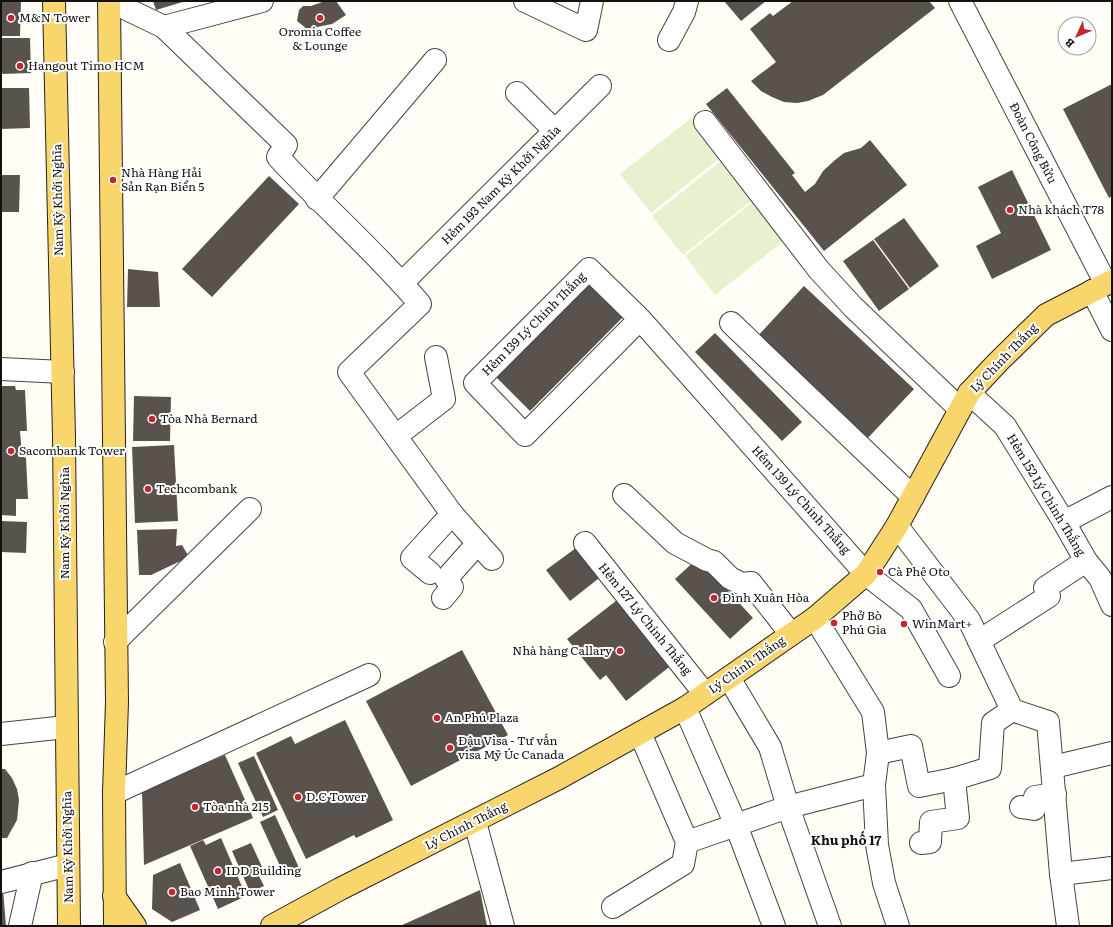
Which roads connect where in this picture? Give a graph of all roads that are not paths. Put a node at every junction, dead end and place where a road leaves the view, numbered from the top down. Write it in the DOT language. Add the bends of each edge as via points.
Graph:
graph roads {
  1 [pos="54,1"];
  2 [pos="109,1"];
  3 [pos="262,1"];
  4 [pos="525,1"];
  5 [pos="592,1"];
  6 [pos="687,1"];
  7 [pos="960,1"];
  8 [pos="164,26"];
  9 [pos="669,40"];
  10 [pos="435,60"];
  11 [pos="600,86"];
  12 [pos="517,93"];
  13 [pos="704,122"];
  14 [pos="555,132"];
  15 [pos="317,198"];
  16 [pos="402,283"];
  17 [pos="1103,285"];
  18 [pos="640,319"];
  19 [pos="731,324"];
  20 [pos="1112,330"];
  21 [pos="436,357"];
  22 [pos="1,370"];
  23 [pos="63,372"];
  24 [pos="965,401"];
  25 [pos="396,436"];
  26 [pos="624,495"];
  27 [pos="1112,496"];
  28 [pos="913,497"];
  29 [pos="250,509"];
  30 [pos="452,514"];
  31 [pos="1064,522"];
  32 [pos="897,526"];
  33 [pos="478,543"];
  34 [pos="585,543"];
  35 [pos="492,560"];
  36 [pos="1086,561"];
  37 [pos="430,573"];
  38 [pos="866,574"];
  39 [pos="1106,575"];
  40 [pos="443,598"];
  41 [pos="1112,604"];
  42 [pos="815,618"];
  43 [pos="791,634"];
  44 [pos="979,641"];
  45 [pos="115,642"];
  46 [pos="369,675"];
  47 [pos="948,676"];
  48 [pos="729,678"];
  49 [pos="705,694"];
  50 [pos="685,708"];
  51 [pos="1012,710"];
  52 [pos="66,727"];
  53 [pos="1,734"];
  54 [pos="640,734"];
  55 [pos="878,753"];
  56 [pos="1112,753"];
  57 [pos="1053,767"];
  58 [pos="954,779"];
  59 [pos="874,785"];
  60 [pos="114,793"];
  61 [pos="1055,794"];
  62 [pos="788,807"];
  63 [pos="1021,807"];
  64 [pos="475,822"];
  65 [pos="736,825"];
  66 [pos="687,842"];
  67 [pos="922,843"];
  68 [pos="68,865"];
  69 [pos="1112,868"];
  70 [pos="32,873"];
  71 [pos="1061,874"];
  72 [pos="1,882"];
  73 [pos="114,896"];
  74 [pos="613,907"];
  75 [pos="20,926"];
  76 [pos="69,926"];
  77 [pos="115,926"];
  78 [pos="136,926"];
  79 [pos="272,926"];
  80 [pos="503,926"];
  81 [pos="774,926"];
  82 [pos="830,926"];
  83 [pos="898,926"];
  84 [pos="1068,926"];
  1 -- 23 [label="main road, Nam Kỳ Khởi Nghĩa"];
  2 -- 8 [label="street"];
  2 -- 45 [label="main road"];
  3 -- 8 [label="street"];
  4 -- 5 [label="street" via="586,30"];
  6 -- 9 [label="street"];
  7 -- 17 [label="street, Đoàn Công Bửu"];
  8 -- 15 [label="street" via="286,145 278,157"];
  10 -- 15 [label="street"];
  11 -- 14 [label="street, Hẻm 193 Nam Kỳ Khởi Nghĩa"];
  12 -- 14 [label="street"];
  13 -- 24 [label="street, Hẻm 152 Lý Chính Thắng" via="819,270 853,307"];
  14 -- 16 [label="street, Hẻm 193 Nam Kỳ Khởi Nghĩa"];
  15 -- 16 [label="street"];
  16 -- 25 [label="street" via="420,304 349,372"];
  17 -- 20 [label="street, Đoàn Công Bửu"];
  17 -- 24 [label="main road, Lý Chính Thắng" via="1046,315 998,362"];
  18 -- 18 [label="street, Hẻm 139 Lý Chính Thắng" via="525,434 475,383 589,269"];
  18 -- 38 [label="street, Hẻm 139 Lý Chính Thắng"];
  19 -- 28 [label="street"];
  21 -- 25 [label="street" via="444,399"];
  22 -- 23 [label="street"];
  23 -- 52 [label="main road, Nam Kỳ Khởi Nghĩa"];
  24 -- 28 [label="main road, Lý Chính Thắng"];
  24 -- 31 [label="street, Hẻm 152 Lý Chính Thắng" via="1005,426"];
  25 -- 30 [label="street"];
  26 -- 43 [label="street" via="675,544 714,562 730,578 742,584 751,583"];
  27 -- 31 [label="street"];
  28 -- 32 [label="main road, Lý Chính Thắng"];
  29 -- 45 [label="street"];
  30 -- 33 [label="street"];
  30 -- 37 [label="street" via="412,558"];
  31 -- 36 [label="street, Hẻm 152 Lý Chính Thắng"];
  32 -- 38 [label="main road, Lý Chính Thắng"];
  32 -- 44 [label="street" via="969,620"];
  33 -- 35 [label="street"];
  33 -- 40 [label="street" via="446,579 452,587"];
  34 -- 49 [label="street, Hẻm 127 Lý Chính Thắng"];
  36 -- 39 [label="street, Hẻm 152 Lý Chính Thắng"];
  36 -- 44 [label="street" via="1045,588 1049,596"];
  38 -- 42 [label="main road, Lý Chính Thắng"];
  38 -- 47 [label="street, Hẻm 139 Lý Chính Thắng" via="911,609"];
  39 -- 41 [label="street, Hẻm 152 Lý Chính Thắng"];
  42 -- 43 [label="main road, Lý Chính Thắng"];
  42 -- 55 [label="street" via="872,712"];
  43 -- 48 [label="main road, Lý Chính Thắng"];
  44 -- 51 [label="street"];
  45 -- 60 [label="main road"];
  46 -- 60 [label="street"];
  48 -- 49 [label="main road, Lý Chính Thắng"];
  48 -- 62 [label="street" via="770,747"];
  49 -- 50 [label="main road, Lý Chính Thắng"];
  50 -- 54 [label="main road, Lý Chính Thắng"];
  50 -- 65 [label="street"];
  51 -- 57 [label="street" via="1048,722"];
  51 -- 58 [label="street" via="993,723 990,768"];
  52 -- 53 [label="street"];
  52 -- 68 [label="main road, Nam Kỳ Khởi Nghĩa"];
  54 -- 64 [label="main road, Lý Chính Thắng"];
  54 -- 66 [label="street"];
  55 -- 58 [label="street" via="911,746 920,786"];
  55 -- 59 [label="street"];
  56 -- 57 [label="street"];
  57 -- 61 [label="street"];
  58 -- 67 [label="street" via="958,818 930,822 930,842"];
  59 -- 62 [label="street"];
  59 -- 83 [label="street" via="879,865"];
  60 -- 73 [label="main road"];
  61 -- 63 [label="street" via="1035,797 1034,809"];
  61 -- 71 [label="street"];
  62 -- 65 [label="street"];
  62 -- 82 [label="street"];
  64 -- 79 [label="main road, Lý Chính Thắng"];
  64 -- 80 [label="street"];
  65 -- 66 [label="street"];
  65 -- 81 [label="street"];
  66 -- 74 [label="street" via="683,864"];
  68 -- 70 [label="street"];
  68 -- 76 [label="main road, Nam Kỳ Khởi Nghĩa"];
  69 -- 71 [label="street"];
  70 -- 72 [label="street"];
  70 -- 75 [label="street"];
  71 -- 84 [label="street"];
  73 -- 77 [label="main road"];
  73 -- 78 [label="main road"];
}
